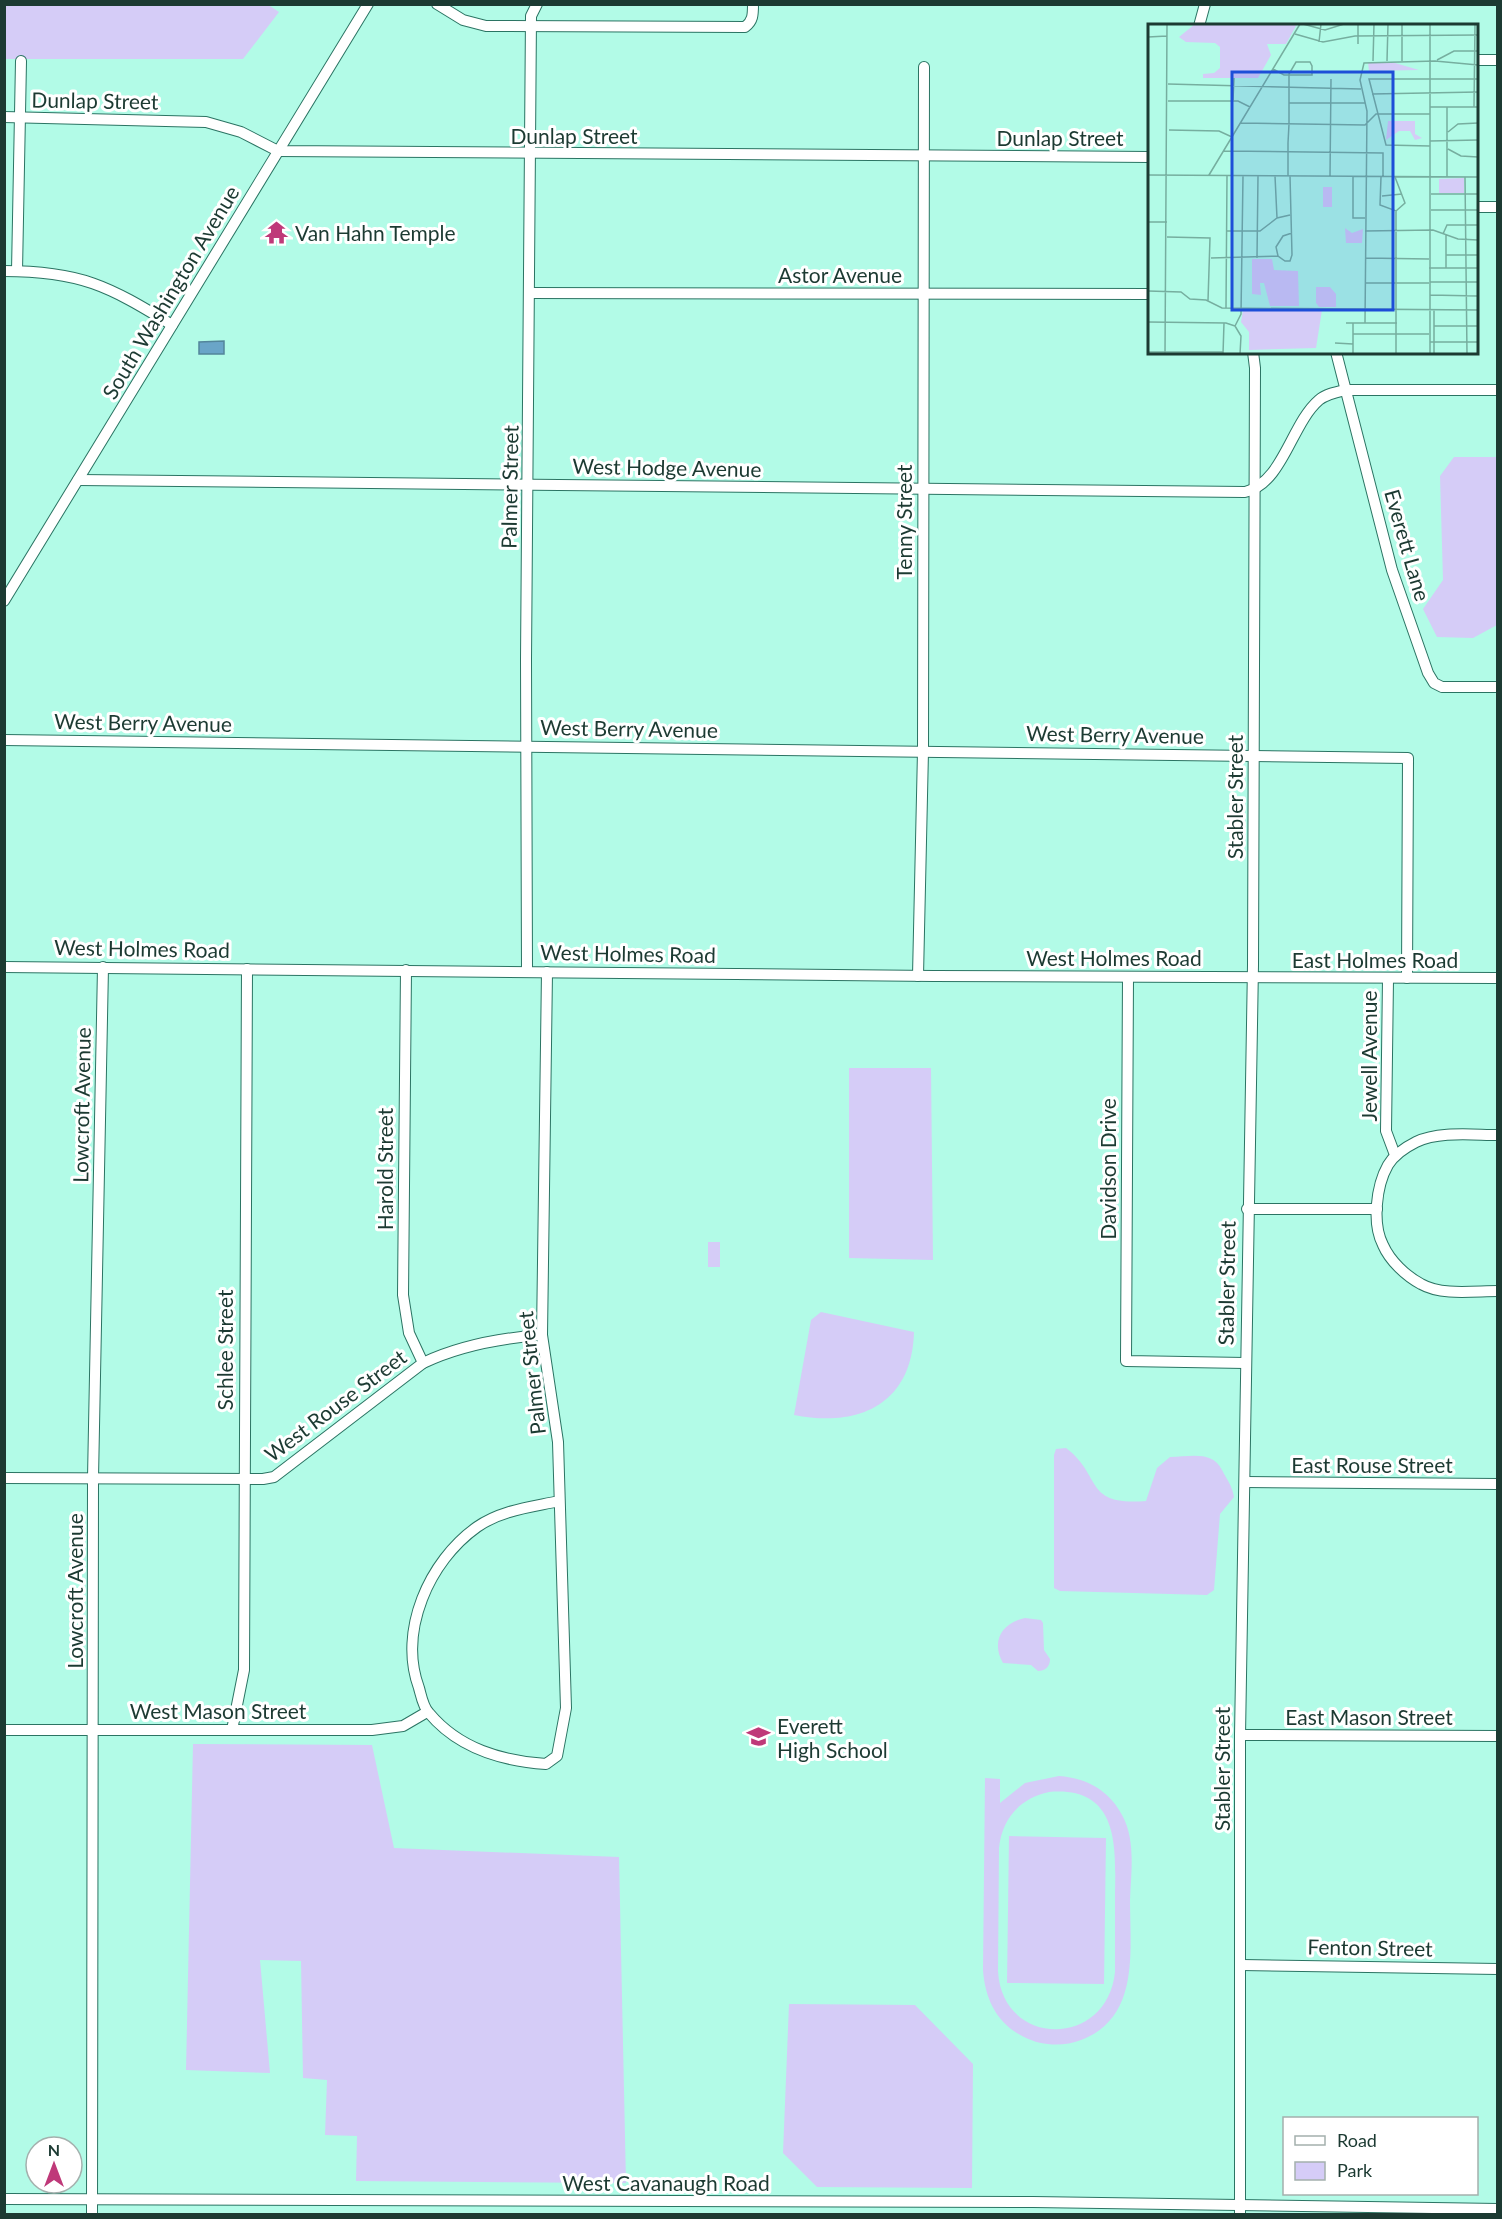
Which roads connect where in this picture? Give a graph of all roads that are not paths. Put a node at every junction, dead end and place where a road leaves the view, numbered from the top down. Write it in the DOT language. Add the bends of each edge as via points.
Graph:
graph roads {
  1 [pos="368,4"];
  2 [pos="438,4"];
  3 [pos="537,4"];
  4 [pos="753,4"];
  5 [pos="1205,4"];
  6 [pos="1200,24"];
  7 [pos="531,26"];
  8 [pos="1478,60"];
  9 [pos="1497,60"];
  10 [pos="21,61"];
  11 [pos="924,67"];
  12 [pos="4,117"];
  13 [pos="22,117"];
  14 [pos="278,152"];
  15 [pos="530,154"];
  16 [pos="924,156"];
  17 [pos="1148,157"];
  18 [pos="1478,207"];
  19 [pos="1497,207"];
  20 [pos="4,271"];
  21 [pos="17,271"];
  22 [pos="529,293"];
  23 [pos="923,294"];
  24 [pos="1148,294"];
  25 [pos="172,325"];
  26 [pos="1253,354"];
  27 [pos="1336,354"];
  28 [pos="1345,390"];
  29 [pos="1497,390"];
  30 [pos="78,480"];
  31 [pos="530,485"];
  32 [pos="922,489"];
  33 [pos="1255,490"];
  34 [pos="4,601"];
  35 [pos="1497,687"];
  36 [pos="4,740"];
  37 [pos="528,747"];
  38 [pos="923,751"];
  39 [pos="1254,756"];
  40 [pos="1408,758"];
  41 [pos="4,967"];
  42 [pos="103,967"];
  43 [pos="247,969"];
  44 [pos="406,970"];
  45 [pos="527,971"];
  46 [pos="547,972"];
  47 [pos="918,976"];
  48 [pos="1128,977"];
  49 [pos="1252,978"];
  50 [pos="1407,978"];
  51 [pos="1497,978"];
  52 [pos="1388,979"];
  53 [pos="1497,1135"];
  54 [pos="1395,1155"];
  55 [pos="1247,1209"];
  56 [pos="1377,1209"];
  57 [pos="1497,1291"];
  58 [pos="542,1335"];
  59 [pos="423,1363"];
  60 [pos="1245,1363"];
  61 [pos="4,1478"];
  62 [pos="93,1478"];
  63 [pos="243,1479"];
  64 [pos="1245,1482"];
  65 [pos="1497,1484"];
  66 [pos="559,1501"];
  67 [pos="427,1712"];
  68 [pos="4,1730"];
  69 [pos="93,1730"];
  70 [pos="232,1730"];
  71 [pos="1240,1736"];
  72 [pos="1497,1736"];
  73 [pos="1242,1965"];
  74 [pos="1497,1969"];
  75 [pos="92,2198"];
  76 [pos="4,2199"];
  77 [pos="1240,2209"];
  78 [pos="1497,2209"];
  79 [pos="92,2214"];
  1 -- 14 [label="street, South Washington Avenue"];
  2 -- 7 [label="street" via="474,24"];
  3 -- 7 [label="street, Palmer Street"];
  4 -- 7 [label="street" via="750,23 745,27"];
  5 -- 6 [label="street"];
  7 -- 15 [label="street, Palmer Street"];
  8 -- 9 [label="street"];
  10 -- 13 [label="street"];
  11 -- 16 [label="street, Tenny Street"];
  12 -- 13 [label="street, Dunlap Street"];
  13 -- 14 [label="street, Dunlap Street" via="206,122 241,132"];
  13 -- 21 [label="street"];
  14 -- 15 [label="street, Dunlap Street"];
  14 -- 25 [label="street, South Washington Avenue"];
  15 -- 16 [label="street, Dunlap Street"];
  15 -- 22 [label="street, Palmer Street"];
  16 -- 17 [label="street, Dunlap Street"];
  16 -- 23 [label="street, Tenny Street"];
  18 -- 19 [label="street"];
  20 -- 21 [label="street"];
  21 -- 25 [label="street" via="64,274 101,285"];
  22 -- 23 [label="street, Astor Avenue"];
  22 -- 31 [label="street, Palmer Street"];
  23 -- 24 [label="street, Astor Avenue"];
  23 -- 32 [label="street, Tenny Street"];
  25 -- 30 [label="street, South Washington Avenue"];
  26 -- 33 [label="street, Stabler Street"];
  27 -- 28 [label="street, Everett Lane"];
  28 -- 29 [label="street"];
  28 -- 33 [label="street" via="1320,399 1269,478"];
  28 -- 35 [label="street, Everett Lane" via="1392,570 1428,673 1442,687"];
  30 -- 31 [label="street, West Hodge Avenue"];
  30 -- 34 [label="street, South Washington Avenue"];
  31 -- 32 [label="street, West Hodge Avenue"];
  31 -- 37 [label="street, Palmer Street"];
  32 -- 33 [label="street, West Hodge Avenue"];
  32 -- 38 [label="street, Tenny Street"];
  33 -- 39 [label="street, Stabler Street"];
  36 -- 37 [label="street, West Berry Avenue"];
  37 -- 38 [label="street, West Berry Avenue"];
  37 -- 45 [label="street, Palmer Street"];
  38 -- 39 [label="street, West Berry Avenue"];
  38 -- 47 [label="street, Tenny Street"];
  39 -- 40 [label="street, West Berry Avenue"];
  39 -- 49 [label="street, Stabler Street"];
  40 -- 50 [label="street, Jewell Avenue"];
  41 -- 42 [label="street, West Holmes Road"];
  42 -- 43 [label="street, West Holmes Road"];
  42 -- 62 [label="street, Lowcroft Avenue"];
  43 -- 44 [label="street, West Holmes Road"];
  43 -- 63 [label="street, Schlee Street"];
  44 -- 45 [label="street, West Holmes Road"];
  44 -- 59 [label="street, Harold Street" via="403,1295 409,1333"];
  45 -- 46 [label="street, West Holmes Road"];
  46 -- 47 [label="street, West Holmes Road"];
  46 -- 58 [label="street, Palmer Street"];
  47 -- 48 [label="street, West Holmes Road"];
  48 -- 49 [label="street, West Holmes Road"];
  48 -- 60 [label="street, Davidson Drive" via="1126,1361"];
  49 -- 52 [label="street, East Holmes Road"];
  49 -- 55 [label="street, Stabler Street"];
  50 -- 51 [label="street, East Holmes Road"];
  50 -- 52 [label="street, East Holmes Road"];
  52 -- 54 [label="street, Jewell Avenue" via="1386,1131"];
  53 -- 54 [label="street" via="1437,1137 1417,1142"];
  54 -- 56 [label="street" via="1382,1182"];
  55 -- 56 [label="street"];
  55 -- 60 [label="street, Stabler Street"];
  56 -- 57 [label="street" via="1382,1244 1401,1269 1422,1285 1441,1291"];
  58 -- 59 [label="street, West Rouse Street" via="448,1351"];
  58 -- 66 [label="street, Palmer Street" via="558,1442"];
  59 -- 63 [label="street, West Rouse Street" via="274,1477"];
  60 -- 64 [label="street, Stabler Street"];
  61 -- 62 [label="street, West Rouse Street"];
  62 -- 63 [label="street, West Rouse Street"];
  62 -- 69 [label="street, Lowcroft Avenue"];
  63 -- 70 [label="street, Schlee Street" via="244,1670"];
  64 -- 65 [label="street, East Rouse Street"];
  64 -- 71 [label="street, Stabler Street"];
  66 -- 67 [label="street" via="511,1511 477,1527 435,1574 412,1630 413,1673"];
  66 -- 67 [label="street, Palmer Street" via="566,1708 557,1756 546,1764 498,1758 457,1737"];
  67 -- 70 [label="street, West Mason Street" via="403,1726 372,1730"];
  68 -- 69 [label="street, West Mason Street"];
  69 -- 70 [label="street, West Mason Street"];
  69 -- 75 [label="street, Lowcroft Avenue"];
  71 -- 72 [label="street, East Mason Street"];
  71 -- 73 [label="street, Stabler Street"];
  73 -- 74 [label="street, Fenton Street"];
  73 -- 77 [label="street, Stabler Street"];
  75 -- 76 [label="street, West Cavanaugh Road"];
  75 -- 77 [label="street, West Cavanaugh Road"];
  75 -- 79 [label="street, Lowcroft Avenue"];
  77 -- 78 [label="street, West Cavanaugh Road"];
}
